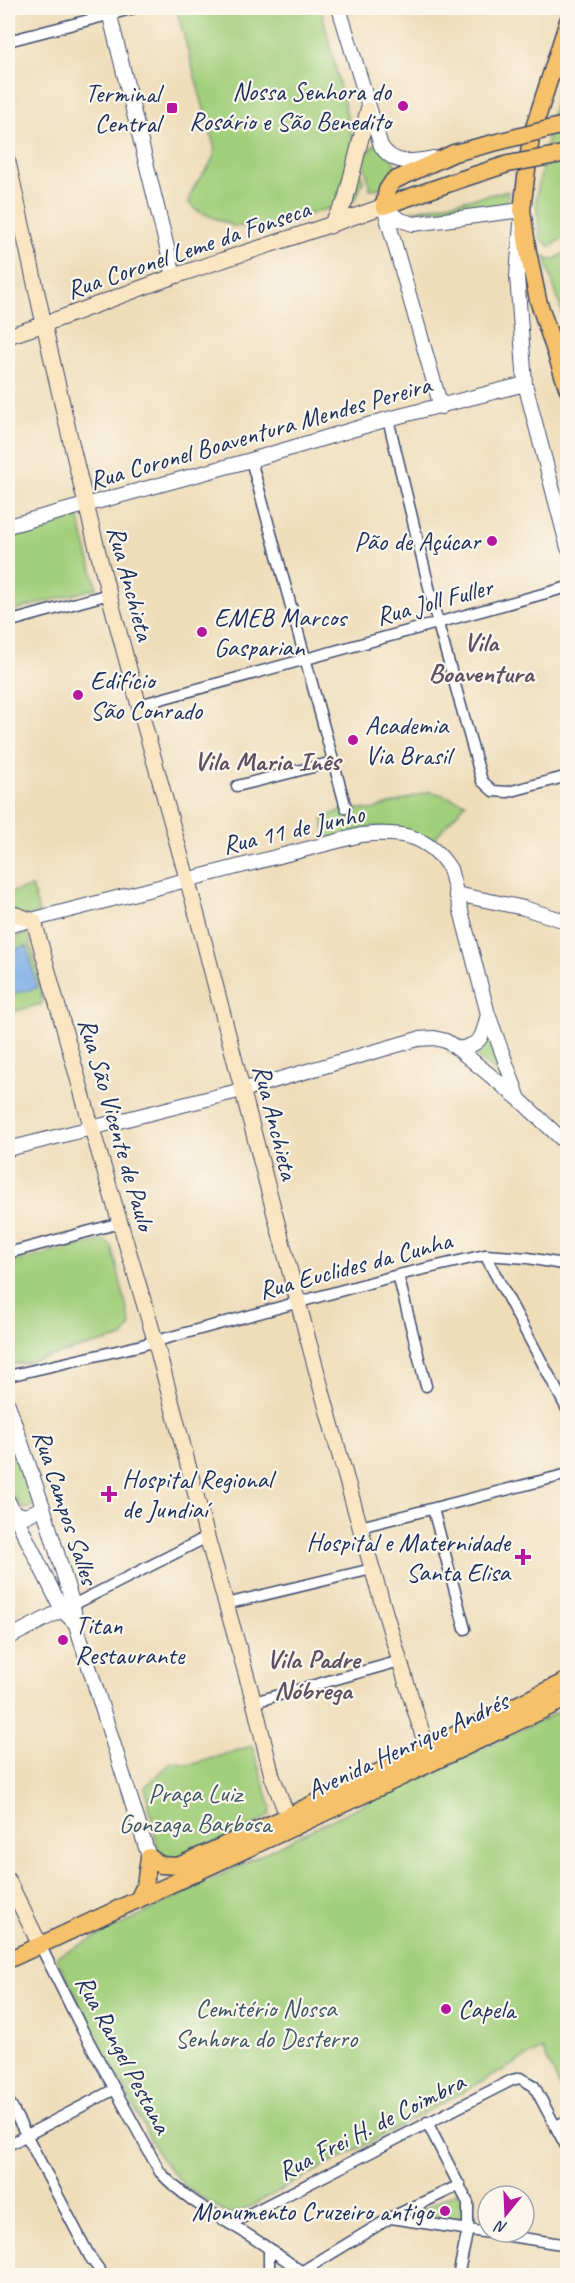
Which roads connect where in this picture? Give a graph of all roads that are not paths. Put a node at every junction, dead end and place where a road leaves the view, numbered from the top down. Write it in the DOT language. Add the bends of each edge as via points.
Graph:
graph roads {
  1 [pos="135,8"];
  2 [pos="339,8"];
  3 [pos="109,10"];
  4 [pos="567,21"];
  5 [pos="8,41"];
  6 [pos="368,110"];
  7 [pos="567,124"];
  8 [pos="567,153"];
  9 [pos="448,155"];
  10 [pos="8,162"];
  11 [pos="384,206"];
  12 [pos="522,210"];
  13 [pos="330,226"];
  14 [pos="174,276"];
  15 [pos="538,300"];
  16 [pos="45,325"];
  17 [pos="8,336"];
  18 [pos="567,358"];
  19 [pos="525,384"];
  20 [pos="567,390"];
  21 [pos="441,407"];
  22 [pos="388,419"];
  23 [pos="251,460"];
  24 [pos="86,506"];
  25 [pos="8,526"];
  26 [pos="567,548"];
  27 [pos="567,587"];
  28 [pos="109,594"];
  29 [pos="8,622"];
  30 [pos="438,624"];
  31 [pos="306,660"];
  32 [pos="139,705"];
  33 [pos="333,762"];
  34 [pos="567,776"];
  35 [pos="237,786"];
  36 [pos="346,808"];
  37 [pos="188,879"];
  38 [pos="456,894"];
  39 [pos="8,912"];
  40 [pos="34,921"];
  41 [pos="567,922"];
  42 [pos="8,926"];
  43 [pos="488,1014"];
  44 [pos="458,1049"];
  45 [pos="242,1090"];
  46 [pos="519,1100"];
  47 [pos="92,1129"];
  48 [pos="567,1145"];
  49 [pos="8,1149"];
  50 [pos="120,1223"];
  51 [pos="8,1253"];
  52 [pos="485,1255"];
  53 [pos="567,1265"];
  54 [pos="398,1275"];
  55 [pos="300,1303"];
  56 [pos="155,1340"];
  57 [pos="8,1376"];
  58 [pos="426,1386"];
  59 [pos="8,1404"];
  60 [pos="567,1411"];
  61 [pos="567,1474"];
  62 [pos="11,1507"];
  63 [pos="43,1507"];
  64 [pos="433,1509"];
  65 [pos="360,1527"];
  66 [pos="207,1537"];
  67 [pos="372,1569"];
  68 [pos="226,1604"];
  69 [pos="67,1607"];
  70 [pos="465,1629"];
  71 [pos="8,1638"];
  72 [pos="400,1661"];
  73 [pos="567,1680"];
  74 [pos="567,1698"];
  75 [pos="255,1701"];
  76 [pos="427,1748"];
  77 [pos="393,1781"];
  78 [pos="289,1822"];
  79 [pos="149,1857"];
  80 [pos="8,1880"];
  81 [pos="138,1900"];
  82 [pos="40,1945"];
  83 [pos="8,1960"];
  84 [pos="115,2089"];
  85 [pos="8,2100"];
  86 [pos="567,2120"];
  87 [pos="427,2122"];
  88 [pos="556,2126"];
  89 [pos="27,2135"];
  90 [pos="8,2145"];
  91 [pos="567,2150"];
  92 [pos="460,2185"];
  93 [pos="390,2218"];
  94 [pos="230,2224"];
  95 [pos="468,2229"];
  96 [pos="567,2245"];
  97 [pos="269,2248"];
  98 [pos="104,2274"];
  99 [pos="300,2274"];
  100 [pos="269,2276"];
  101 [pos="458,2276"];
  1 -- 3 [label="street"];
  2 -- 6 [label="street"];
  3 -- 5 [label="street"];
  3 -- 14 [label="street"];
  4 -- 12 [label="main road" via="531,137"];
  6 -- 9 [label="street" via="381,146 393,159 410,162"];
  6 -- 13 [label="main road" via="345,202"];
  7 -- 9 [label="main road, bridge"];
  8 -- 11 [label="main road, bridge" via="508,164"];
  9 -- 11 [label="main road" via="393,181"];
  10 -- 16 [label="main road, Rua Anchieta"];
  11 -- 12 [label="street" via="398,219 413,224"];
  11 -- 13 [label="main road, Rua Coronel Leme da Fonseca"];
  11 -- 21 [label="street"];
  12 -- 15 [label="main road"];
  12 -- 19 [label="street" via="517,276"];
  13 -- 14 [label="main road, Rua Coronel Leme da Fonseca"];
  14 -- 16 [label="main road, Rua Coronel Leme da Fonseca"];
  15 -- 18 [label="main road"];
  15 -- 20 [label="main road"];
  16 -- 17 [label="main road, Rua Coronel Leme da Fonseca"];
  16 -- 24 [label="main road, Rua Anchieta"];
  19 -- 21 [label="street, Rua Coronel Boaventura Mendes Pereira"];
  19 -- 26 [label="street"];
  21 -- 22 [label="street, Rua Coronel Boaventura Mendes Pereira"];
  22 -- 23 [label="street, Rua Coronel Boaventura Mendes Pereira"];
  22 -- 30 [label="street"];
  23 -- 24 [label="street, Rua Coronel Boaventura Mendes Pereira"];
  23 -- 31 [label="street"];
  24 -- 25 [label="street, Rua Coronel Boaventura Mendes Pereira"];
  24 -- 28 [label="main road, Rua Anchieta"];
  27 -- 30 [label="street, Rua Joll Fuller"];
  28 -- 29 [label="street"];
  28 -- 32 [label="main road, Rua Anchieta"];
  30 -- 31 [label="street, Rua Joll Fuller"];
  30 -- 34 [label="street" via="482,781 493,791 508,792"];
  31 -- 32 [label="street, Rua Joll Fuller"];
  31 -- 33 [label="street"];
  32 -- 37 [label="main road, Rua Anchieta"];
  33 -- 35 [label="street"];
  33 -- 36 [label="street"];
  37 -- 38 [label="street, Rua 11 de Junho" via="361,835 388,832 408,836 440,855 450,869"];
  37 -- 40 [label="street, Rua 11 de Junho"];
  37 -- 45 [label="main road, Rua Anchieta"];
  38 -- 41 [label="street" via="524,908"];
  38 -- 43 [label="street, Rua 11 de Junho"];
  39 -- 40 [label="main road"];
  40 -- 42 [label="street, Rua 11 de Junho"];
  40 -- 47 [label="main road, Rua São Vicente de Paulo"];
  43 -- 44 [label="street" via="478,1042"];
  43 -- 46 [label="street, Rua 11 de Junho"];
  44 -- 45 [label="street" via="446,1041 418,1039"];
  44 -- 46 [label="street"];
  45 -- 47 [label="street"];
  45 -- 55 [label="main road, Rua Anchieta"];
  46 -- 48 [label="street"];
  47 -- 49 [label="street"];
  47 -- 50 [label="main road, Rua São Vicente de Paulo"];
  50 -- 51 [label="street"];
  50 -- 56 [label="main road, Rua São Vicente de Paulo"];
  52 -- 53 [label="street, Rua Euclides da Cunha"];
  52 -- 54 [label="street, Rua Euclides da Cunha"];
  52 -- 60 [label="street"];
  54 -- 55 [label="street, Rua Euclides da Cunha"];
  54 -- 58 [label="street"];
  55 -- 56 [label="street, Rua Euclides da Cunha"];
  55 -- 65 [label="main road, Rua Anchieta"];
  56 -- 57 [label="street, Rua Euclides da Cunha"];
  56 -- 66 [label="main road, Rua São Vicente de Paulo"];
  59 -- 63 [label="street, Rua Campos Salles"];
  61 -- 64 [label="street"];
  62 -- 63 [label="street" via="27,1516"];
  62 -- 69 [label="street"];
  63 -- 69 [label="street, Rua Campos Salles"];
  64 -- 65 [label="street"];
  64 -- 70 [label="street"];
  65 -- 67 [label="main road, Rua Anchieta"];
  66 -- 68 [label="main road, Rua São Vicente de Paulo"];
  66 -- 69 [label="street"];
  67 -- 68 [label="street"];
  67 -- 72 [label="main road, Rua Anchieta"];
  68 -- 75 [label="main road, Rua São Vicente de Paulo"];
  69 -- 71 [label="street"];
  69 -- 79 [label="street, Rua Campos Salles"];
  72 -- 75 [label="street"];
  72 -- 76 [label="main road, Rua Anchieta"];
  73 -- 76 [label="main road, Avenida Henrique Andrés"];
  74 -- 77 [label="main road, Avenida Henrique Andrés"];
  75 -- 78 [label="main road, Rua São Vicente de Paulo" via="272,1776"];
  76 -- 77 [label="main road" via="425,1758"];
  76 -- 78 [label="main road, Avenida Henrique Andrés"];
  77 -- 78 [label="main road, Avenida Henrique Andrés"];
  78 -- 79 [label="main road, Avenida Henrique Andrés" via="178,1866 161,1865"];
  78 -- 81 [label="main road, Avenida Henrique Andrés"];
  79 -- 81 [label="main road" via="145,1885"];
  80 -- 82 [label="main road, Rua Rangel Pestana"];
  81 -- 82 [label="main road, Avenida Henrique Andrés"];
  82 -- 83 [label="main road, Avenida Henrique Andrés"];
  82 -- 84 [label="street, Rua Rangel Pestana"];
  84 -- 89 [label="street"];
  84 -- 94 [label="street, Rua Rangel Pestana" via="160,2172 175,2189"];
  85 -- 89 [label="street"];
  86 -- 88 [label="street"];
  87 -- 88 [label="street, Rua Frei H. de Coimbra" via="520,2078 534,2086"];
  87 -- 92 [label="street"];
  87 -- 94 [label="street, Rua Frei H. de Coimbra"];
  88 -- 91 [label="street"];
  89 -- 90 [label="street"];
  89 -- 98 [label="street" via="90,2257"];
  92 -- 93 [label="street"];
  92 -- 95 [label="street" via="468,2203"];
  93 -- 95 [label="street"];
  93 -- 99 [label="street"];
  94 -- 97 [label="street, Rua Rangel Pestana"];
  95 -- 96 [label="street"];
  95 -- 101 [label="street"];
  97 -- 99 [label="street, Rua Rangel Pestana"];
  97 -- 100 [label="street"];
}
